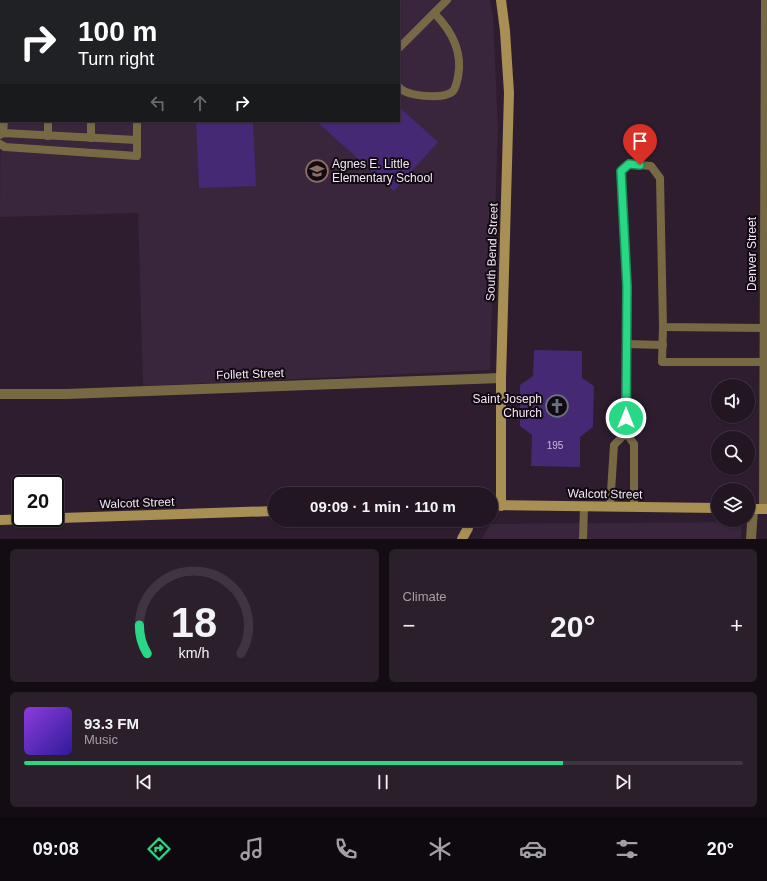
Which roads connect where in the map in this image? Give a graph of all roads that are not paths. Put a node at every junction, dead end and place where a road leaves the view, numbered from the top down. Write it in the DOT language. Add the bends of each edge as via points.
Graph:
graph roads {
  1 [pos="447,0"];
  2 [pos="501,0"];
  3 [pos="766,0"];
  4 [pos="434,13"];
  5 [pos="400,47"];
  6 [pos="400,88"];
  7 [pos="4,122"];
  8 [pos="48,122"];
  9 [pos="91,122"];
  10 [pos="137,122"];
  11 [pos="2,134"];
  12 [pos="48,136"];
  13 [pos="91,138"];
  14 [pos="136,140"];
  15 [pos="0,144"];
  16 [pos="663,327"];
  17 [pos="765,328"];
  18 [pos="627,344"];
  19 [pos="663,345"];
  20 [pos="765,362"];
  21 [pos="502,378"];
  22 [pos="0,394"];
  23 [pos="626,433"];
  24 [pos="497,487"];
  25 [pos="498,506"];
  26 [pos="584,507"];
  27 [pos="610,507"];
  28 [pos="634,507"];
  29 [pos="711,508"];
  30 [pos="755,509"];
  31 [pos="766,509"];
  32 [pos="268,511"];
  33 [pos="0,520"];
  34 [pos="468,527"];
  35 [pos="751,527"];
  36 [pos="462,539"];
  37 [pos="583,539"];
  38 [pos="751,539"];
  1 -- 4 [label="lane"];
  2 -- 21 [label="street, South Bend Street" via="509,93"];
  3 -- 17 [label="street, Denver Street"];
  4 -- 5 [label="lane"];
  4 -- 6 [label="lane" via="452,35 458,52 460,61 455,86 448,93 423,96 408,93"];
  7 -- 11 [label="lane"];
  8 -- 12 [label="lane"];
  9 -- 13 [label="lane"];
  10 -- 14 [label="lane"];
  11 -- 12 [label="lane"];
  12 -- 13 [label="lane"];
  13 -- 14 [label="lane"];
  14 -- 15 [label="lane" via="137,156 5,147"];
  16 -- 17 [label="lane"];
  16 -- 18 [label="lane" via="660,178 651,166 629,164 621,171"];
  16 -- 19 [label="lane"];
  17 -- 20 [label="street, Denver Street"];
  18 -- 19 [label="lane"];
  18 -- 23 [label="lane"];
  19 -- 20 [label="lane" via="662,362"];
  20 -- 31 [label="street, Denver Street"];
  21 -- 22 [label="street, Follett Street" via="66,394"];
  21 -- 24 [label="street, South Bend Street"];
  23 -- 27 [label="lane" via="614,445"];
  23 -- 28 [label="lane" via="634,444"];
  25 -- 26 [label="street, Walcott Street"];
  26 -- 27 [label="street, Walcott Street"];
  26 -- 37 [label="lane"];
  27 -- 28 [label="street, Walcott Street"];
  28 -- 29 [label="street, Walcott Street"];
  30 -- 31 [label="street"];
  32 -- 33 [label="street, Walcott Street"];
  34 -- 36 [label="street"];
  35 -- 38 [label="street"];
}
